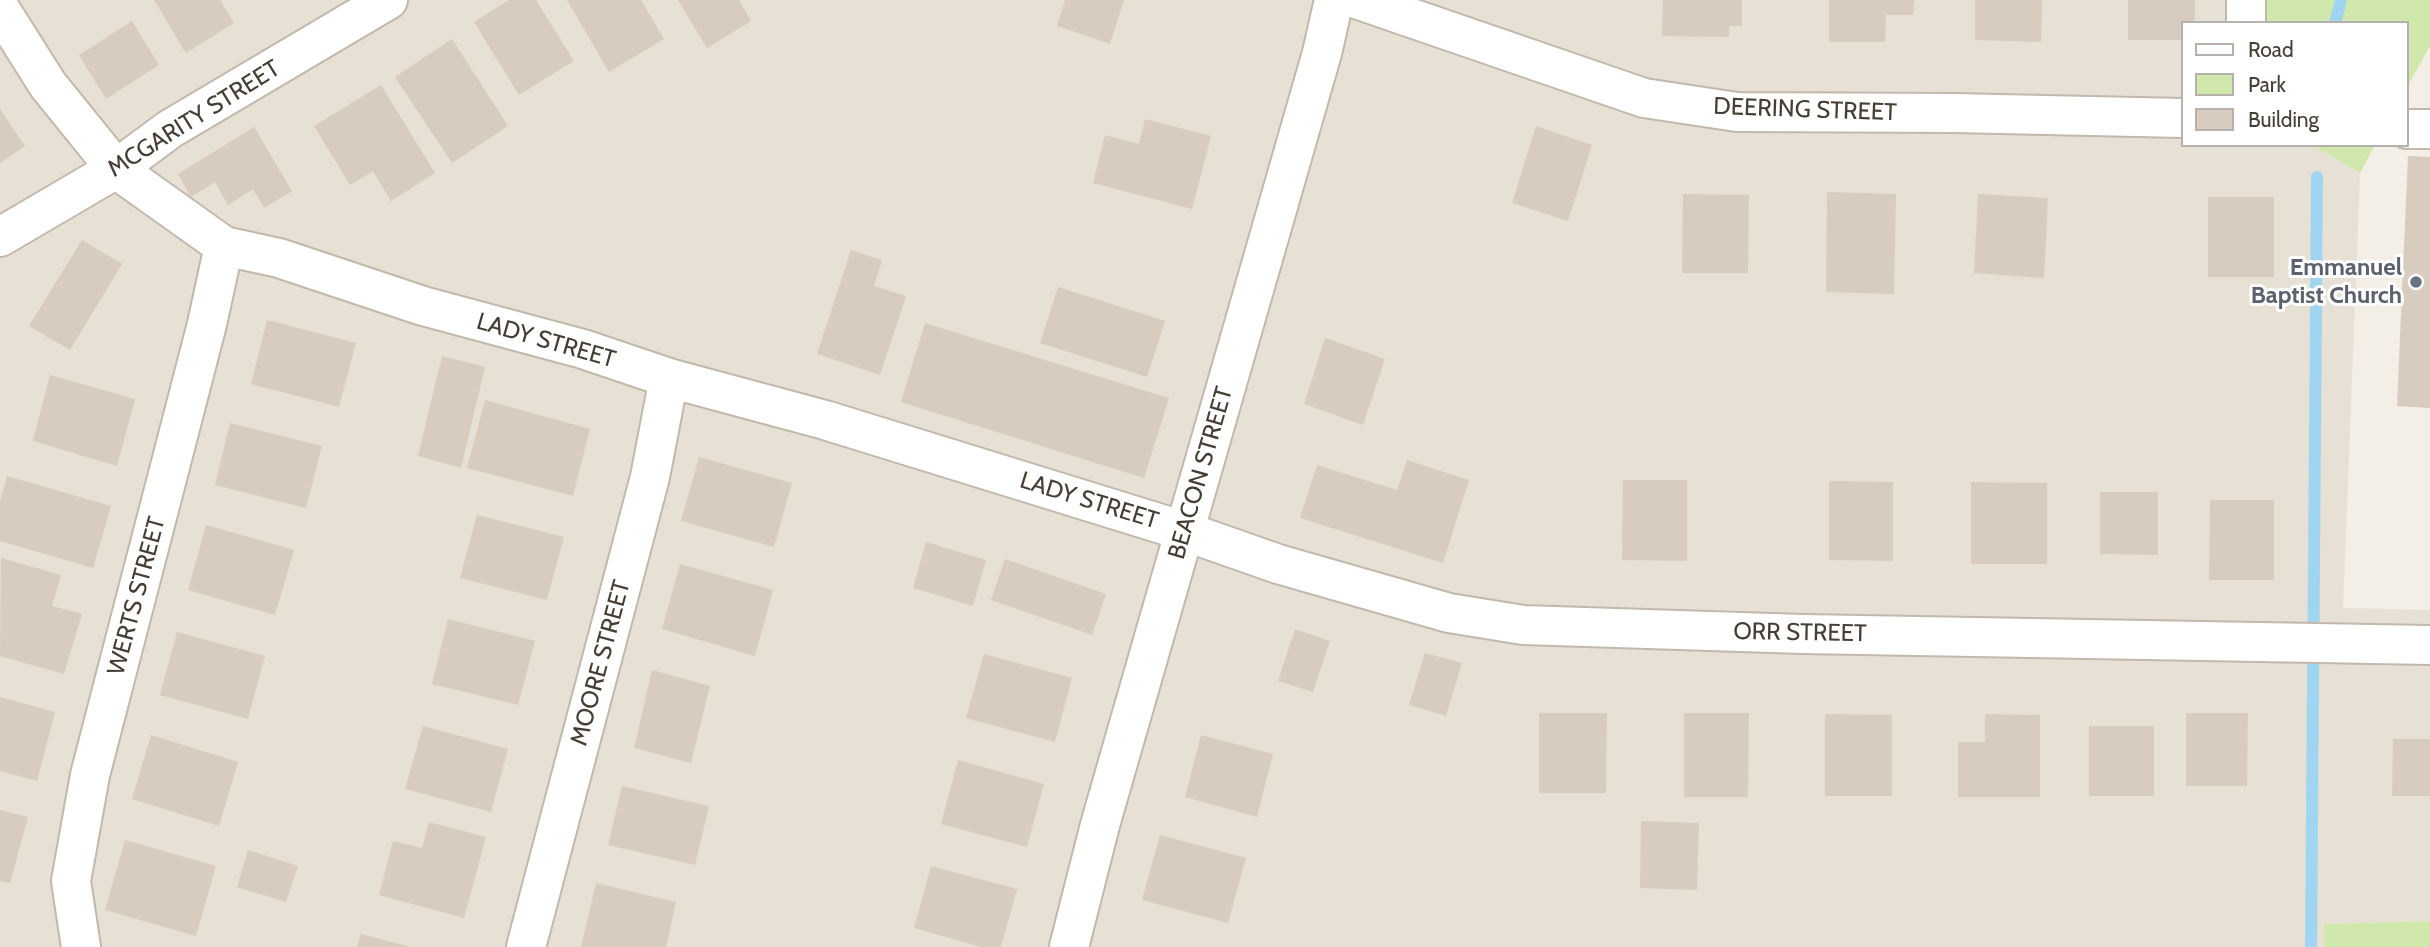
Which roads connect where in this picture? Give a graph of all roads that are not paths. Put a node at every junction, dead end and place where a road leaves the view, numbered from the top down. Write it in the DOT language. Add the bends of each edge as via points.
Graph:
graph roads {
  1 [pos="388,0"];
  2 [pos="1334,0"];
  3 [pos="1359,0"];
  4 [pos="2246,0"];
  5 [pos="0,9"];
  6 [pos="2245,21"];
  7 [pos="2182,118"];
  8 [pos="2409,129"];
  9 [pos="2430,129"];
  10 [pos="116,169"];
  11 [pos="0,237"];
  12 [pos="224,246"];
  13 [pos="669,378"];
  14 [pos="1184,531"];
  15 [pos="2430,645"];
  16 [pos="81,947"];
  17 [pos="526,947"];
  18 [pos="1069,947"];
  1 -- 10 [label="street, MCGARITY STREET" via="170,129"];
  2 -- 14 [label="street, BEACON STREET"];
  3 -- 7 [label="street, DEERING STREET" via="1644,98 1737,112"];
  4 -- 6 [label="street"];
  5 -- 10 [label="street, LADY STREET" via="48,85"];
  8 -- 9 [label="street"];
  10 -- 11 [label="street, MCGARITY STREET"];
  10 -- 12 [label="street, LADY STREET"];
  12 -- 13 [label="street, LADY STREET" via="279,258 423,306 583,349"];
  12 -- 16 [label="street, WERTS STREET" via="90,775 71,881"];
  13 -- 14 [label="street, LADY STREET" via="825,420"];
  13 -- 17 [label="street, MOORE STREET" via="650,477"];
  14 -- 15 [label="street, ORR STREET" via="1278,564 1449,613 1523,625"];
  14 -- 18 [label="street, BEACON STREET"];
}
